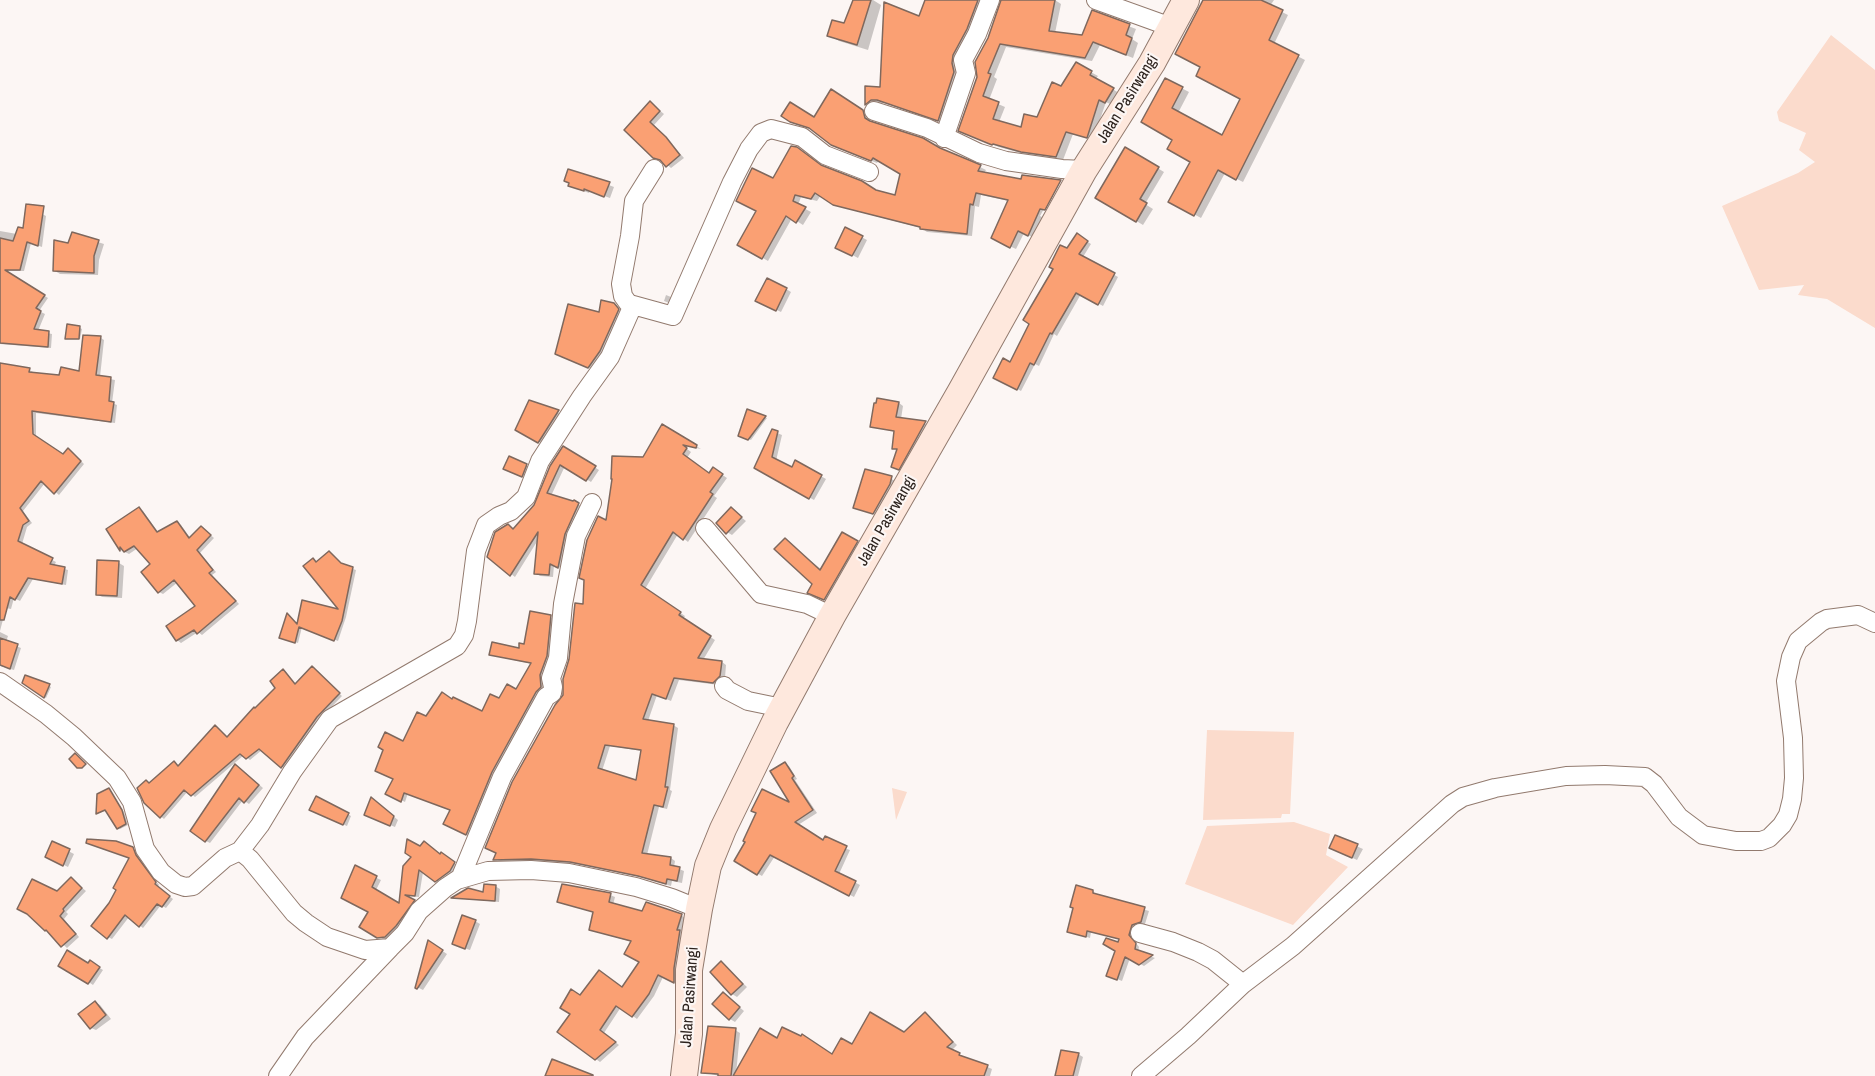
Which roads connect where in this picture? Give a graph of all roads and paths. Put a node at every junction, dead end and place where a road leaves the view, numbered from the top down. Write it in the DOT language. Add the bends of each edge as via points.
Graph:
graph roads {
  1 [pos="990,0"];
  2 [pos="1096,0"];
  3 [pos="1186,0"];
  4 [pos="1172,27"];
  5 [pos="874,111"];
  6 [pos="944,138"];
  7 [pos="654,169"];
  8 [pos="1084,170"];
  9 [pos="869,172"];
  10 [pos="633,305"];
  11 [pos="592,503"];
  12 [pos="705,528"];
  13 [pos="832,615"];
  14 [pos="1875,623"];
  15 [pos="0,682"];
  16 [pos="724,686"];
  17 [pos="782,708"];
  18 [pos="240,851"];
  19 [pos="460,879"];
  20 [pos="699,909"];
  21 [pos="1140,933"];
  22 [pos="390,948"];
  23 [pos="1243,984"];
  24 [pos="278,1076"];
  25 [pos="684,1076"];
  26 [pos="1141,1076"];
  1 -- 6 [label="street" via="963,60 966,73"];
  2 -- 4 [label="street"];
  3 -- 4 [label="street, Jalan Pasirwangi"];
  4 -- 8 [label="street, Jalan Pasirwangi"];
  5 -- 6 [label="street" via="927,128"];
  6 -- 8 [label="street" via="1006,161"];
  7 -- 10 [label="street" via="634,201 621,284 623,296"];
  8 -- 13 [label="street, Jalan Pasirwangi"];
  9 -- 10 [label="street" via="825,155 802,137 771,129 761,133 732,182 673,316"];
  10 -- 18 [label="street" via="610,357 540,461 526,497 486,525 476,551 464,635 457,646 330,719"];
  11 -- 19 [label="street" via="576,536 558,658 551,678 552,693 546,697 502,777"];
  12 -- 13 [label="street" via="761,594 807,604"];
  13 -- 17 [label="street, Jalan Pasirwangi"];
  14 -- 23 [label="street" via="1858,615 1827,619 1798,641 1786,681 1793,738 1792,799 1782,825 1769,838 1736,841 1703,835 1679,817 1645,777 1566,776 1474,793 1452,804 1293,946"];
  15 -- 18 [label="street" via="46,714 117,778 132,802 146,849 161,872 176,884 193,886 225,858"];
  16 -- 17 [label="street" via="748,701"];
  17 -- 20 [label="street, Jalan Pasirwangi" via="714,847"];
  18 -- 22 [label="street" via="294,913 327,937 364,950"];
  19 -- 20 [label="street" via="488,871 569,873 636,887"];
  19 -- 22 [label="street" via="418,911"];
  20 -- 25 [label="street, Jalan Pasirwangi" via="689,970 689,1034"];
  21 -- 23 [label="street" via="1198,951"];
  22 -- 24 [label="street" via="305,1037"];
  23 -- 26 [label="street"];
}
